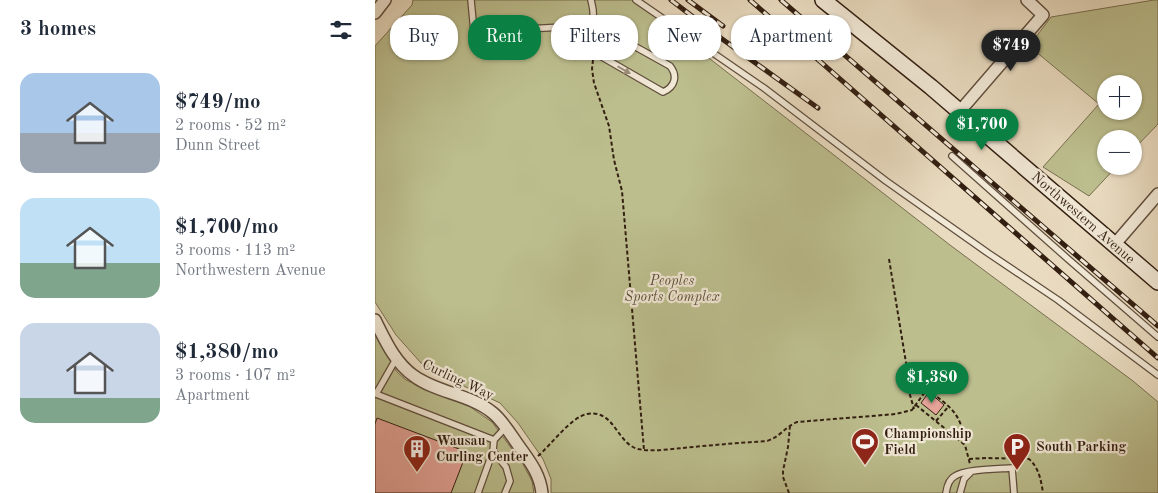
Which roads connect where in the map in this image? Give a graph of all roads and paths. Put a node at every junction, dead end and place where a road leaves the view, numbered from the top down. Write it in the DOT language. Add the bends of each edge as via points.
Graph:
graph roads {
  1 [pos="385,0"];
  2 [pos="471,0"];
  3 [pos="591,0"];
  4 [pos="636,0"];
  5 [pos="823,0"];
  6 [pos="1027,0"];
  7 [pos="375,13"];
  8 [pos="593,15"];
  9 [pos="551,28"];
  10 [pos="638,48"];
  11 [pos="593,60"];
  12 [pos="607,60"];
  13 [pos="960,111"];
  14 [pos="952,156"];
  15 [pos="1158,194"];
  16 [pos="1115,244"];
  17 [pos="889,259"];
  18 [pos="1158,282"];
  19 [pos="375,320"];
  20 [pos="1158,338"];
  21 [pos="397,358"];
  22 [pos="1158,376"];
  23 [pos="933,382"];
  24 [pos="927,389"];
  25 [pos="916,406"];
  26 [pos="949,406"];
  27 [pos="914,408"];
  28 [pos="936,421"];
  29 [pos="790,426"];
  30 [pos="506,427"];
  31 [pos="494,440"];
  32 [pos="965,445"];
  33 [pos="645,450"];
  34 [pos="493,451"];
  35 [pos="530,461"];
  36 [pos="972,472"];
  37 [pos="478,493"];
  38 [pos="505,493"];
  39 [pos="542,493"];
  40 [pos="789,493"];
  41 [pos="946,493"];
  42 [pos="960,493"];
  43 [pos="1014,493"];
  1 -- 7 [label="street"];
  2 -- 9 [label="lane" via="475,32"];
  3 -- 8 [label="lane"];
  4 -- 22 [label="lane" via="758,84 879,176 1058,300"];
  5 -- 13 [label="street, Northwestern Avenue"];
  6 -- 13 [label="street" via="1043,15"];
  12 -- 10 [label="lane, one-way" via="663,92 667,90 674,84 671,66"];
  11 -- 33 [label="path" via="592,76 609,126 622,191"];
  13 -- 16 [label="street, Northwestern Avenue"];
  14 -- 20 [label="lane"];
  15 -- 16 [label="street"];
  16 -- 18 [label="street, Northwestern Avenue"];
  17 -- 27 [label="path"];
  19 -- 21 [label="street, Curling Way"];
  21 -- 30 [label="street, Curling Way" via="419,380 482,406"];
  21 -- 31 [label="lane" via="376,394"];
  23 -- 24 [label="path"];
  24 -- 25 [label="path"];
  24 -- 26 [label="path"];
  25 -- 27 [label="path"];
  25 -- 28 [label="path"];
  26 -- 28 [label="path"];
  26 -- 32 [label="path" via="959,419"];
  27 -- 29 [label="path" via="896,414 797,422"];
  28 -- 32 [label="path"];
  29 -- 33 [label="path" via="767,441"];
  29 -- 40 [label="path" via="783,471"];
  30 -- 31 [label="lane"];
  30 -- 35 [label="street, Curling Way"];
  31 -- 34 [label="lane"];
  32 -- 36 [label="path"];
  33 -- 35 [label="path" via="631,446 610,421 596,414 587,414 577,418"];
  34 -- 37 [label="lane"];
  34 -- 38 [label="lane" via="507,467 510,481"];
  35 -- 39 [label="street, Curling Way"];
  36 -- 41 [label="lane" via="952,478"];
  36 -- 42 [label="lane" via="964,479"];
  36 -- 43 [label="lane" via="1012,468"];
}
